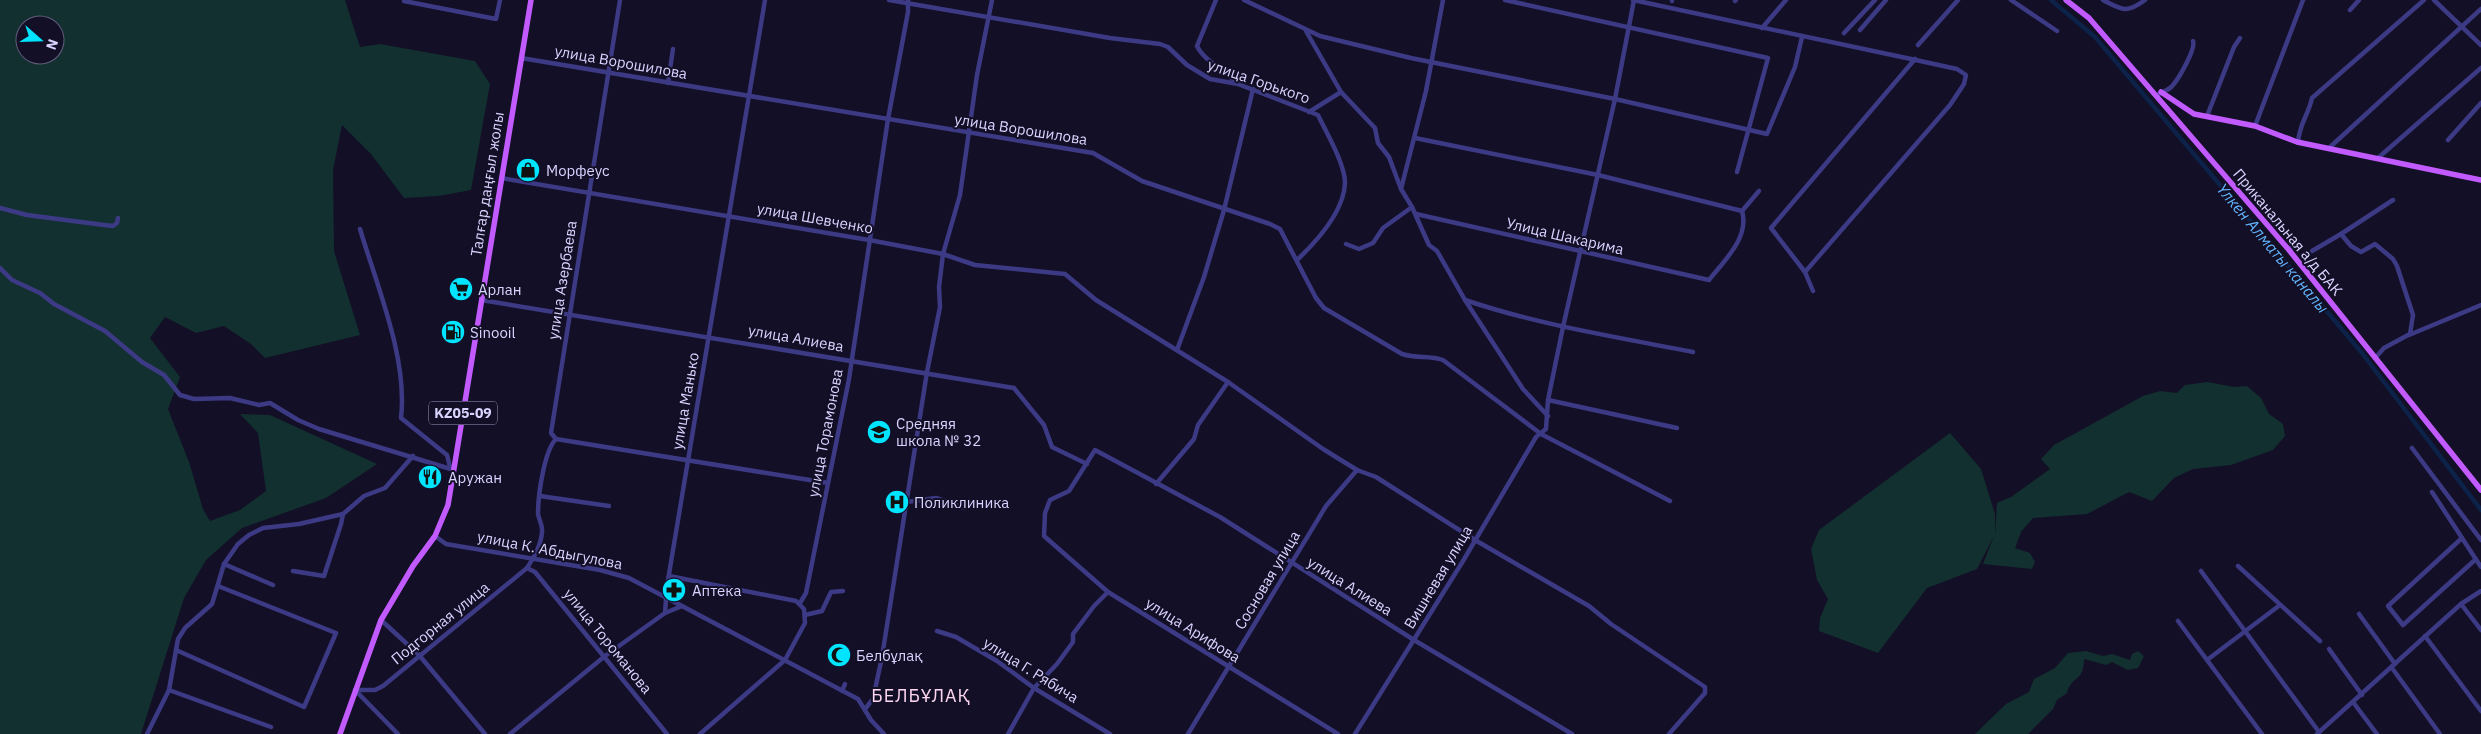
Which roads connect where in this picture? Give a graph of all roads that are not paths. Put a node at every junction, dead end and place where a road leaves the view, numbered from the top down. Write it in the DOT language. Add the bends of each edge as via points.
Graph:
graph roads {
  1 [pos="500,0"];
  2 [pos="531,0"];
  3 [pos="620,0"];
  4 [pos="765,0"];
  5 [pos="889,0"];
  6 [pos="992,0"];
  7 [pos="1216,0"];
  8 [pos="1244,0"];
  9 [pos="1443,0"];
  10 [pos="1505,0"];
  11 [pos="1633,0"];
  12 [pos="1786,0"];
  13 [pos="1875,0"];
  14 [pos="1886,0"];
  15 [pos="1958,0"];
  16 [pos="2012,0"];
  17 [pos="2066,0"];
  18 [pos="2103,0"];
  19 [pos="2145,0"];
  20 [pos="2303,0"];
  21 [pos="2360,0"];
  22 [pos="2424,0"];
  23 [pos="2434,0"];
  24 [pos="404,1"];
  25 [pos="908,2"];
  26 [pos="2481,8"];
  27 [pos="2350,10"];
  28 [pos="989,17"];
  29 [pos="2461,26"];
  30 [pos="1628,28"];
  31 [pos="1762,28"];
  32 [pos="1305,30"];
  33 [pos="1860,30"];
  34 [pos="2057,31"];
  35 [pos="1844,33"];
  36 [pos="1802,36"];
  37 [pos="2240,38"];
  38 [pos="2193,41"];
  39 [pos="2481,44"];
  40 [pos="1918,45"];
  41 [pos="673,49"];
  42 [pos="521,58"];
  43 [pos="1915,59"];
  44 [pos="1430,62"];
  45 [pos="2481,68"];
  46 [pos="608,73"];
  47 [pos="668,83"];
  48 [pos="1238,84"];
  49 [pos="1253,89"];
  50 [pos="1341,92"];
  51 [pos="2158,94"];
  52 [pos="750,97"];
  53 [pos="1615,99"];
  54 [pos="2481,103"];
  55 [pos="1309,112"];
  56 [pos="2207,116"];
  57 [pos="888,119"];
  58 [pos="2255,126"];
  59 [pos="1750,129"];
  60 [pos="970,133"];
  61 [pos="1415,138"];
  62 [pos="2448,140"];
  63 [pos="2298,142"];
  64 [pos="2329,148"];
  65 [pos="2378,158"];
  66 [pos="1737,172"];
  67 [pos="1598,176"];
  68 [pos="501,178"];
  69 [pos="2481,180"];
  70 [pos="1401,189"];
  71 [pos="1758,191"];
  72 [pos="588,193"];
  73 [pos="2394,200"];
  74 [pos="1412,207"];
  75 [pos="0,208"];
  76 [pos="1224,210"];
  77 [pos="1742,211"];
  78 [pos="1416,214"];
  79 [pos="729,216"];
  80 [pos="118,218"];
  81 [pos="360,229"];
  82 [pos="2340,234"];
  83 [pos="868,240"];
  84 [pos="2298,242"];
  85 [pos="1346,244"];
  86 [pos="2289,250"];
  87 [pos="2312,251"];
  88 [pos="1581,252"];
  89 [pos="943,254"];
  90 [pos="1297,260"];
  91 [pos="0,268"];
  92 [pos="1805,272"];
  93 [pos="1813,291"];
  94 [pos="480,300"];
  95 [pos="1465,300"];
  96 [pos="2481,305"];
  97 [pos="569,313"];
  98 [pos="1563,326"];
  99 [pos="709,336"];
  100 [pos="2408,336"];
  101 [pos="1177,350"];
  102 [pos="1693,352"];
  103 [pos="2376,357"];
  104 [pos="851,360"];
  105 [pos="927,372"];
  106 [pos="1228,382"];
  107 [pos="1548,400"];
  108 [pos="1548,416"];
  109 [pos="1677,428"];
  110 [pos="1541,434"];
  111 [pos="556,439"];
  112 [pos="2412,448"];
  113 [pos="413,456"];
  114 [pos="687,460"];
  115 [pos="1088,464"];
  116 [pos="452,469"];
  117 [pos="1357,470"];
  118 [pos="828,483"];
  119 [pos="1156,484"];
  120 [pos="2481,490"];
  121 [pos="2432,492"];
  122 [pos="540,496"];
  123 [pos="1670,501"];
  124 [pos="906,502"];
  125 [pos="609,506"];
  126 [pos="965,508"];
  127 [pos="343,514"];
  128 [pos="435,536"];
  129 [pos="2462,538"];
  130 [pos="1475,540"];
  131 [pos="2481,540"];
  132 [pos="534,558"];
  133 [pos="2476,559"];
  134 [pos="224,564"];
  135 [pos="1292,564"];
  136 [pos="2238,566"];
  137 [pos="2481,567"];
  138 [pos="527,568"];
  139 [pos="293,571"];
  140 [pos="2201,571"];
  141 [pos="669,576"];
  142 [pos="273,585"];
  143 [pos="218,586"];
  144 [pos="843,591"];
  145 [pos="2481,591"];
  146 [pos="1108,592"];
  147 [pos="666,597"];
  148 [pos="800,603"];
  149 [pos="2280,604"];
  150 [pos="2461,604"];
  151 [pos="682,606"];
  152 [pos="665,613"];
  153 [pos="2359,614"];
  154 [pos="805,615"];
  155 [pos="381,620"];
  156 [pos="2178,621"];
  157 [pos="2481,630"];
  158 [pos="2245,631"];
  159 [pos="937,632"];
  160 [pos="2425,636"];
  161 [pos="1414,640"];
  162 [pos="2320,641"];
  163 [pos="2329,649"];
  164 [pos="176,650"];
  165 [pos="419,655"];
  166 [pos="605,656"];
  167 [pos="785,660"];
  168 [pos="2207,660"];
  169 [pos="2394,666"];
  170 [pos="1229,667"];
  171 [pos="845,684"];
  172 [pos="1034,688"];
  173 [pos="169,690"];
  174 [pos="355,690"];
  175 [pos="842,691"];
  176 [pos="2362,695"];
  177 [pos="2353,702"];
  178 [pos="866,709"];
  179 [pos="2481,711"];
  180 [pos="271,727"];
  181 [pos="2318,733"];
  182 [pos="147,734"];
  183 [pos="340,734"];
  184 [pos="398,734"];
  185 [pos="485,734"];
  186 [pos="510,734"];
  187 [pos="667,734"];
  188 [pos="700,734"];
  189 [pos="884,734"];
  190 [pos="1008,734"];
  191 [pos="1110,734"];
  192 [pos="1188,734"];
  193 [pos="1338,734"];
  194 [pos="1355,734"];
  195 [pos="1572,734"];
  196 [pos="1668,734"];
  197 [pos="2262,734"];
  198 [pos="2377,734"];
  199 [pos="2440,734"];
  1 -- 24 [label="street" via="496,18"];
  2 -- 42 [label="main road, Талғар даңғыл жолы / KZ05-09"];
  3 -- 46 [label="street, улица Азербаева"];
  4 -- 52 [label="street, улица Манько"];
  5 -- 25 [label="street, улица Горького"];
  6 -- 28 [label="street"];
  7 -- 48 [label="street" via="1197,46 1200,53"];
  8 -- 32 [label="street"];
  9 -- 44 [label="street"];
  10 -- 30 [label="street"];
  11 -- 30 [label="street"];
  11 -- 31 [label="street"];
  12 -- 31 [label="street"];
  13 -- 35 [label="street"];
  14 -- 33 [label="street"];
  15 -- 40 [label="street"];
  16 -- 34 [label="street"];
  17 -- 51 [label="main road, Приканальная а/д БАК" via="2089,18"];
  18 -- 19 [label="street" via="2125,10 2132,10"];
  20 -- 58 [label="street"];
  21 -- 27 [label="street"];
  22 -- 63 [label="street" via="2312,98 2300,126"];
  23 -- 29 [label="street"];
  25 -- 28 [label="street, улица Горького"];
  25 -- 57 [label="street, улица Торамонова"];
  26 -- 29 [label="street"];
  28 -- 48 [label="street, улица Горького" via="1160,44 1199,74"];
  28 -- 60 [label="street"];
  29 -- 39 [label="street"];
  29 -- 64 [label="street"];
  30 -- 53 [label="street"];
  30 -- 59 [label="street" via="1768,58"];
  31 -- 36 [label="street"];
  32 -- 44 [label="street"];
  32 -- 50 [label="street"];
  36 -- 43 [label="street"];
  36 -- 59 [label="street" via="1795,67 1767,134"];
  37 -- 56 [label="street"];
  38 -- 51 [label="street" via="2190,56 2174,84"];
  41 -- 47 [label="street"];
  42 -- 46 [label="street, улица Ворошилова"];
  42 -- 68 [label="main road, Талғар даңғыл жолы / KZ05-09"];
  43 -- 92 [label="street" via="1771,228"];
  43 -- 92 [label="street" via="1963,72 1964,84 1950,105"];
  44 -- 53 [label="street"];
  44 -- 61 [label="street"];
  45 -- 65 [label="street"];
  46 -- 47 [label="street, улица Ворошилова"];
  46 -- 72 [label="street, улица Азербаева"];
  47 -- 52 [label="street, улица Ворошилова"];
  48 -- 49 [label="street, улица Горького"];
  49 -- 55 [label="street, улица Горького"];
  49 -- 76 [label="street"];
  50 -- 55 [label="street"];
  50 -- 70 [label="street" via="1375,128 1378,143 1388,157"];
  51 -- 56 [label="main road" via="2174,99 2185,110"];
  51 -- 86 [label="main road, Приканальная а/д БАК"];
  52 -- 57 [label="street, улица Ворошилова"];
  52 -- 79 [label="street, улица Манько"];
  53 -- 59 [label="street"];
  53 -- 67 [label="street"];
  54 -- 62 [label="street"];
  55 -- 90 [label="street, улица Горького" via="1318,115 1345,182 1329,222"];
  56 -- 58 [label="main road"];
  57 -- 60 [label="street, улица Ворошилова"];
  57 -- 83 [label="street, улица Торамонова"];
  58 -- 63 [label="main road"];
  59 -- 66 [label="street"];
  60 -- 76 [label="street, улица Ворошилова" via="1093,153 1142,181"];
  60 -- 89 [label="street" via="953,226"];
  61 -- 67 [label="street"];
  61 -- 70 [label="street"];
  63 -- 64 [label="main road"];
  64 -- 65 [label="main road"];
  65 -- 69 [label="main road"];
  67 -- 77 [label="street"];
  67 -- 88 [label="street"];
  68 -- 72 [label="street, улица Шевченко"];
  68 -- 94 [label="main road, Талғар даңғыл жолы / KZ05-09"];
  70 -- 74 [label="street"];
  71 -- 77 [label="street"];
  72 -- 79 [label="street, улица Шевченко"];
  72 -- 97 [label="street, улица Азербаева"];
  73 -- 82 [label="street"];
  74 -- 78 [label="street"];
  74 -- 85 [label="street" via="1383,228 1373,243 1359,249"];
  75 -- 80 [label="street" via="104,226 113,226"];
  76 -- 90 [label="street, улица Ворошилова" via="1280,230"];
  76 -- 101 [label="street" via="1204,278"];
  77 -- 88 [label="street, Улица Шакарима" via="1745,218 1740,237 1710,280"];
  78 -- 88 [label="street, Улица Шакарима"];
  78 -- 95 [label="street" via="1429,245 1437,251"];
  79 -- 83 [label="street, улица Шевченко"];
  79 -- 99 [label="street, улица Манько"];
  81 -- 116 [label="street" via="398,361 403,396 401,418 447,455"];
  82 -- 87 [label="street"];
  82 -- 100 [label="street" via="2361,252 2375,244 2393,259 2413,315"];
  83 -- 89 [label="street, улица Шевченко"];
  83 -- 104 [label="street, улица Торамонова"];
  84 -- 86 [label="street"];
  86 -- 103 [label="main road, Приканальная а/д БАК"];
  88 -- 98 [label="street"];
  89 -- 101 [label="street, улица Шевченко" via="975,265 1065,274 1112,311"];
  89 -- 105 [label="street" via="940,306"];
  90 -- 110 [label="street, улица Ворошилова" via="1324,308 1402,354 1416,359 1435,357 1443,360"];
  91 -- 113 [label="street" via="12,280 105,332 164,376 180,395 194,399 230,398 259,405 270,403 319,429"];
  92 -- 93 [label="street"];
  94 -- 97 [label="street, улица Алиева"];
  94 -- 116 [label="main road, Талғар даңғыл жолы / KZ05-09"];
  95 -- 98 [label="street"];
  95 -- 108 [label="street" via="1524,389"];
  96 -- 100 [label="street"];
  97 -- 99 [label="street, улица Алиева"];
  97 -- 111 [label="street, улица Азербаева" via="551,432"];
  98 -- 102 [label="street"];
  98 -- 107 [label="street"];
  99 -- 104 [label="street, улица Алиева"];
  99 -- 114 [label="street, улица Манько"];
  100 -- 103 [label="street" via="2384,348"];
  101 -- 106 [label="street, улица Шевченко"];
  103 -- 120 [label="main road, Приканальная а/д БАК"];
  104 -- 105 [label="street, улица Алиева"];
  104 -- 118 [label="street, улица Торамонова"];
  105 -- 115 [label="street, улица Алиева" via="1014,388 1044,425 1052,448"];
  105 -- 124 [label="street"];
  106 -- 117 [label="street, улица Шевченко"];
  106 -- 119 [label="street" via="1198,425 1194,439"];
  107 -- 108 [label="street"];
  107 -- 109 [label="street"];
  108 -- 110 [label="street, Вишневая улица" via="1546,429"];
  110 -- 123 [label="street, улица Ворошилова"];
  110 -- 130 [label="street, Вишневая улица"];
  111 -- 114 [label="street"];
  111 -- 122 [label="street" via="549,446"];
  112 -- 131 [label="street"];
  113 -- 116 [label="street"];
  113 -- 127 [label="street" via="385,488 364,496"];
  114 -- 118 [label="street"];
  114 -- 141 [label="street, улица Манько"];
  115 -- 119 [label="street, улица Алиева" via="1095,450"];
  115 -- 146 [label="street, улица Арифова" via="1069,491 1050,500 1045,513 1044,536"];
  116 -- 128 [label="main road, Талғар даңғыл жолы / KZ05-09" via="448,506"];
  117 -- 130 [label="street, улица Шевченко" via="1376,477"];
  117 -- 135 [label="street, Сосновая улица" via="1326,506"];
  118 -- 148 [label="street, улица Торамонова" via="806,593"];
  119 -- 135 [label="street, улица Алиева" via="1220,517"];
  121 -- 129 [label="street"];
  122 -- 125 [label="street"];
  122 -- 132 [label="street" via="538,514 542,532"];
  124 -- 126 [label="street" via="936,498"];
  124 -- 178 [label="street" via="882,657 873,700"];
  127 -- 134 [label="street" via="263,528 238,544"];
  127 -- 139 [label="street" via="324,576"];
  128 -- 132 [label="street, улица К. Абдыгулова" via="446,544"];
  128 -- 155 [label="main road, Талғар даңғыл жолы / KZ05-09"];
  129 -- 133 [label="street"];
  129 -- 133 [label="street" via="2388,606 2403,625"];
  130 -- 161 [label="street, Вишневая улица"];
  130 -- 196 [label="street, улица Шевченко" via="1589,606 1705,687 1705,693"];
  132 -- 138 [label="street, Подгорная улица"];
  132 -- 147 [label="street, улица К. Абдыгулова" via="629,578"];
  133 -- 137 [label="street"];
  134 -- 142 [label="street"];
  134 -- 143 [label="street"];
  135 -- 161 [label="street, улица Алиева"];
  135 -- 170 [label="street, Сосновая улица"];
  136 -- 149 [label="street"];
  138 -- 165 [label="street, Подгорная улица"];
  138 -- 166 [label="street, улица Тороманова" via="535,572"];
  140 -- 158 [label="street"];
  141 -- 147 [label="street, улица Манько"];
  141 -- 148 [label="street"];
  143 -- 164 [label="street" via="212,604 185,628"];
  143 -- 164 [label="street" via="336,633 304,707"];
  144 -- 154 [label="street" via="831,592 822,611"];
  145 -- 150 [label="street"];
  146 -- 170 [label="street, улица Арифова"];
  146 -- 172 [label="street" via="1073,634 1073,642 1057,664"];
  147 -- 151 [label="street, улица К. Абдыгулова"];
  147 -- 152 [label="street, улица Манько"];
  148 -- 154 [label="street"];
  149 -- 158 [label="street"];
  149 -- 162 [label="street"];
  150 -- 157 [label="street"];
  150 -- 160 [label="street"];
  151 -- 152 [label="street"];
  151 -- 167 [label="street, улица К. Абдыгулова"];
  152 -- 166 [label="street"];
  153 -- 169 [label="street"];
  154 -- 167 [label="street" via="805,623"];
  155 -- 165 [label="street"];
  155 -- 174 [label="main road, Талғар даңғыл жолы / KZ05-09"];
  156 -- 168 [label="street"];
  158 -- 168 [label="street"];
  158 -- 181 [label="street"];
  159 -- 172 [label="street, улица Г. Рябича" via="956,637 1004,665"];
  160 -- 169 [label="street"];
  160 -- 179 [label="street"];
  161 -- 194 [label="street, Вишневая улица"];
  161 -- 195 [label="street, улица Алиева"];
  163 -- 176 [label="street"];
  164 -- 173 [label="street"];
  165 -- 174 [label="street, Подгорная улица" via="379,688"];
  165 -- 185 [label="street"];
  166 -- 186 [label="street"];
  166 -- 187 [label="street, улица Тороманова"];
  167 -- 175 [label="street, улица К. Абдыгулова"];
  167 -- 188 [label="street"];
  168 -- 197 [label="street"];
  169 -- 176 [label="street"];
  169 -- 199 [label="street"];
  170 -- 192 [label="street, Сосновая улица"];
  170 -- 193 [label="street, улица Арифова"];
  171 -- 175 [label="street"];
  172 -- 190 [label="street"];
  172 -- 191 [label="street, улица Г. Рябича"];
  173 -- 180 [label="street"];
  173 -- 182 [label="street"];
  174 -- 183 [label="main road, Талғар даңғыл жолы / KZ05-09"];
  174 -- 184 [label="street"];
  175 -- 178 [label="street, улица К. Абдыгулова" via="858,699"];
  176 -- 177 [label="street"];
  177 -- 181 [label="street"];
  177 -- 198 [label="street"];
  178 -- 189 [label="street, улица К. Абдыгулова"];
}
